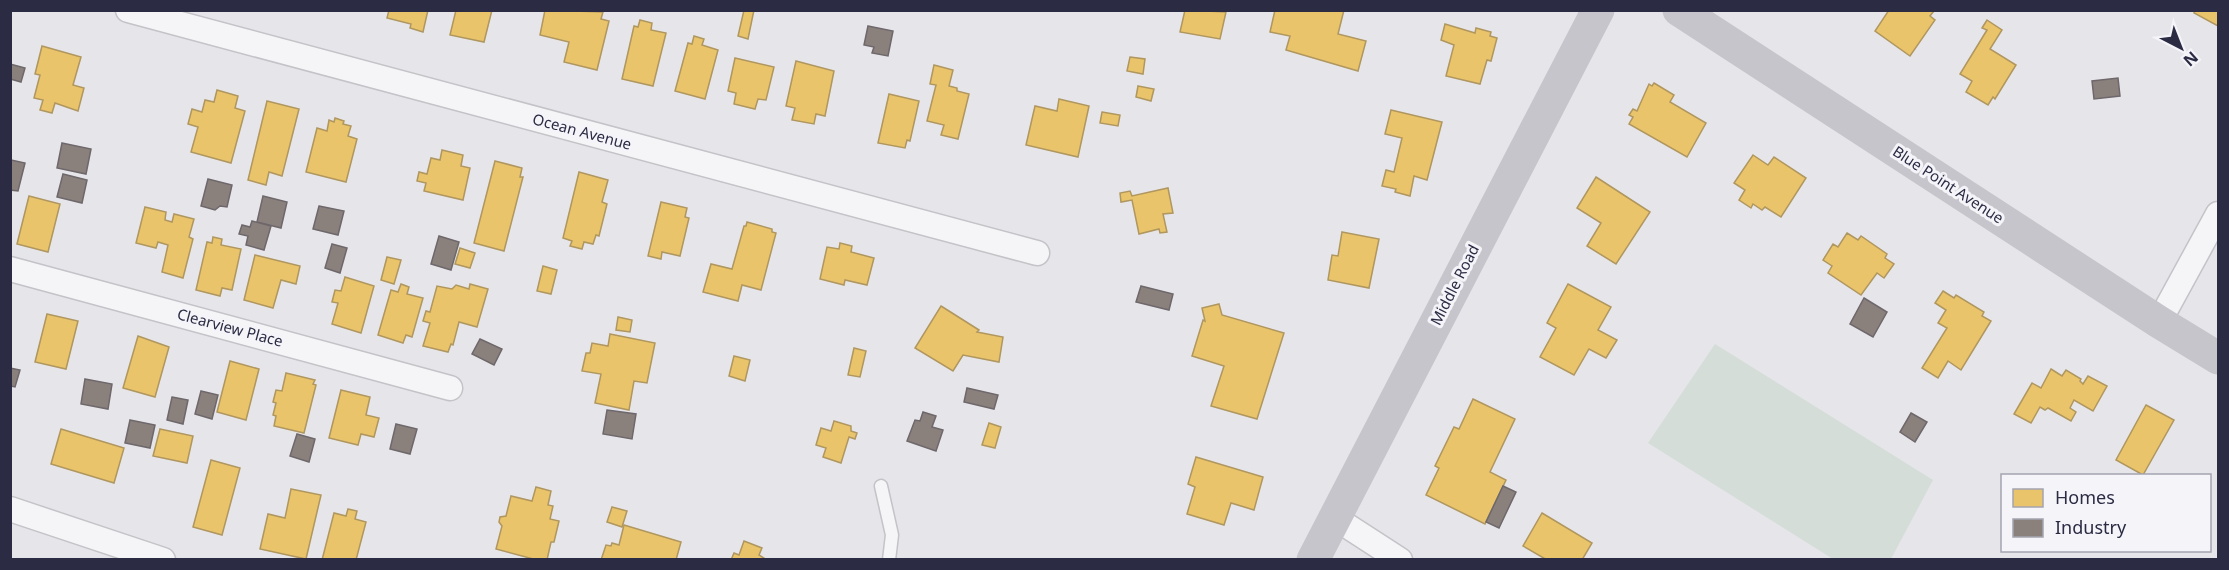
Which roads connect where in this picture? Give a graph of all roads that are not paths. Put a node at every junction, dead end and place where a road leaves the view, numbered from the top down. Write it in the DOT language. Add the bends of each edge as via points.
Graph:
graph roads {
  1 [pos="128,10"];
  2 [pos="1598,10"];
  3 [pos="1679,10"];
  4 [pos="2218,214"];
  5 [pos="1037,253"];
  6 [pos="10,269"];
  7 [pos="2159,322"];
  8 [pos="2218,358"];
  9 [pos="450,388"];
  10 [pos="881,486"];
  11 [pos="10,509"];
  12 [pos="1335,518"];
  13 [pos="163,560"];
  14 [pos="889,560"];
  15 [pos="1313,560"];
  16 [pos="1400,560"];
  1 -- 5 [label="street, Ocean Avenue"];
  2 -- 12 [label="street, Middle Road"];
  3 -- 7 [label="street, Blue Point Avenue"];
  4 -- 7 [label="street"];
  6 -- 9 [label="street, Clearview Place"];
  7 -- 8 [label="street, Blue Point Avenue"];
  10 -- 14 [label="lane" via="892,535"];
  11 -- 13 [label="street"];
  12 -- 15 [label="street, Middle Road"];
  12 -- 16 [label="street"];
}
